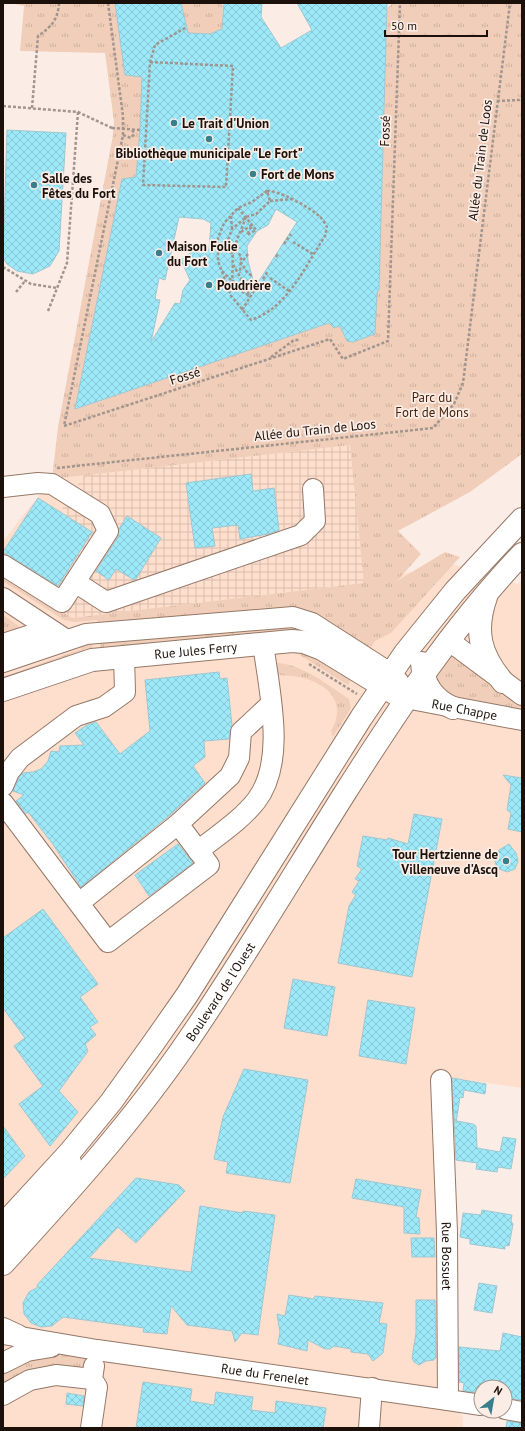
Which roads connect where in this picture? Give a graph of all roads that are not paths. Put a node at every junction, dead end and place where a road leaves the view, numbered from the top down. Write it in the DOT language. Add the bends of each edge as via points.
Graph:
graph roads {
  1 [pos="3,487"];
  2 [pos="313,489"];
  3 [pos="522,519"];
  4 [pos="522,534"];
  5 [pos="522,554"];
  6 [pos="3,565"];
  7 [pos="75,582"];
  8 [pos="488,592"];
  9 [pos="3,598"];
  10 [pos="437,635"];
  11 [pos="66,639"];
  12 [pos="263,643"];
  13 [pos="3,644"];
  14 [pos="124,656"];
  15 [pos="3,662"];
  16 [pos="424,674"];
  17 [pos="503,682"];
  18 [pos="393,685"];
  19 [pos="3,690"];
  20 [pos="522,695"];
  21 [pos="270,705"];
  22 [pos="453,708"];
  23 [pos="522,720"];
  24 [pos="3,786"];
  25 [pos="3,803"];
  26 [pos="178,824"];
  27 [pos="198,851"];
  28 [pos="79,903"];
  29 [pos="441,1080"];
  30 [pos="110,1102"];
  31 [pos="3,1225"];
  32 [pos="3,1245"];
  33 [pos="3,1264"];
  34 [pos="8,1333"];
  35 [pos="89,1349"];
  36 [pos="3,1362"];
  37 [pos="92,1379"];
  38 [pos="372,1388"];
  39 [pos="3,1395"];
  40 [pos="448,1400"];
  41 [pos="473,1404"];
  42 [pos="91,1428"];
  43 [pos="369,1428"];
  1 -- 7 [label="street" via="52,484 100,514 108,531"];
  2 -- 7 [label="street" via="315,521 301,534 106,602"];
  3 -- 10 [label="main road, Boulevard de l'Ouest" via="472,572"];
  4 -- 10 [label="main road"];
  5 -- 8 [label="main road, Boulevard de l'Ouest"];
  6 -- 7 [label="street" via="62,602"];
  8 -- 10 [label="main road, Boulevard de l'Ouest"];
  8 -- 17 [label="main road" via="481,612 480,636 486,658"];
  9 -- 11 [label="street"];
  10 -- 16 [label="main road, Boulevard de l'Ouest"];
  10 -- 17 [label="street"];
  10 -- 18 [label="main road, Boulevard de l'Ouest"];
  11 -- 13 [label="street" via="40,634"];
  11 -- 15 [label="street, Rue Chappe"];
  11 -- 18 [label="street, Rue Chappe" via="94,633 293,617 312,623"];
  12 -- 14 [label="main road, Rue Jules Ferry"];
  12 -- 18 [label="main road, Rue Jules Ferry" via="292,641 310,644"];
  12 -- 21 [label="street"];
  14 -- 19 [label="main road, Rue Jules Ferry" via="85,661"];
  14 -- 24 [label="street" via="125,692 104,707 76,716 20,758 9,772"];
  16 -- 18 [label="main road, Boulevard de l'Ouest"];
  16 -- 22 [label="main road" via="434,696"];
  17 -- 20 [label="street"];
  18 -- 22 [label="street, Rue Chappe" via="423,703"];
  18 -- 30 [label="main road, Boulevard de l'Ouest" via="187,995"];
  18 -- 33 [label="main road, Boulevard de l'Ouest" via="250,942 188,1040 134,1115 76,1185"];
  21 -- 26 [label="street" via="240,732 239,758 230,776"];
  21 -- 27 [label="street" via="274,732 273,758 265,786 244,815"];
  22 -- 23 [label="street, Rue Chappe"];
  25 -- 28 [label="street"];
  26 -- 27 [label="street"];
  26 -- 28 [label="street"];
  27 -- 28 [label="street" via="209,865 108,942"];
  29 -- 40 [label="street, Rue Bossuet" via="447,1232"];
  30 -- 31 [label="main road, Boulevard de l'Ouest" via="70,1152"];
  30 -- 32 [label="street, Boulevard de l'Ouest" via="58,1180"];
  34 -- 35 [label="street, Rue du Frenelet"];
  35 -- 36 [label="street, Rue du Frenelet" via="34,1348"];
  35 -- 37 [label="street"];
  35 -- 38 [label="street, Rue du Frenelet"];
  37 -- 39 [label="street" via="56,1375 30,1380"];
  37 -- 42 [label="street" via="97,1387"];
  38 -- 40 [label="street, Rue du Frenelet"];
  38 -- 43 [label="street"];
  40 -- 41 [label="street"];
}
